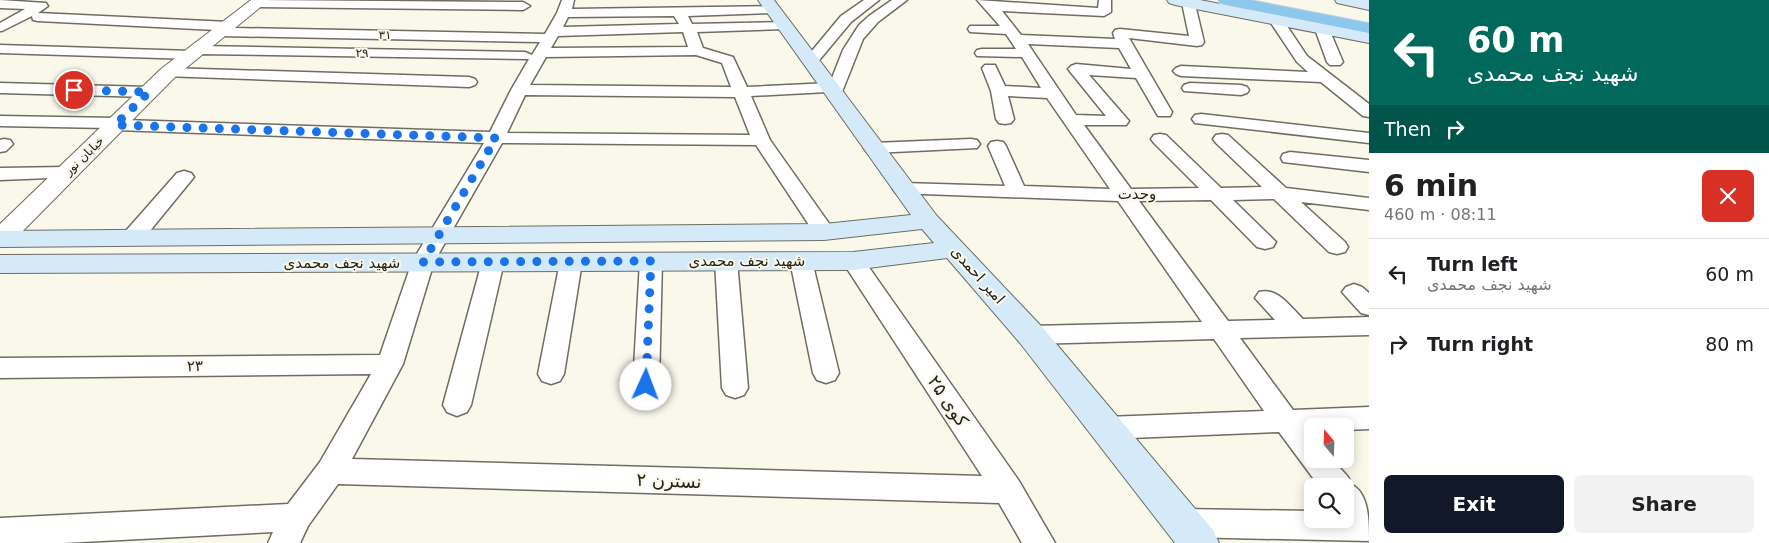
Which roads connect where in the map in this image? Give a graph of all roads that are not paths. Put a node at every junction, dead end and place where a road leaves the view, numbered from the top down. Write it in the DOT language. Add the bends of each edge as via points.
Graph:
graph roads {
  1 [pos="873,0"];
  2 [pos="901,0"];
  3 [pos="1226,0"];
  4 [pos="1289,0"];
  5 [pos="1343,0"];
  6 [pos="259,1"];
  7 [pos="1189,1"];
  8 [pos="987,3"];
  9 [pos="0,4"];
  10 [pos="1369,5"];
  11 [pos="523,6"];
  12 [pos="566,6"];
  13 [pos="1105,6"];
  14 [pos="774,11"];
  15 [pos="679,12"];
  16 [pos="1369,15"];
  17 [pos="38,17"];
  18 [pos="1276,20"];
  19 [pos="1293,23"];
  20 [pos="2,27"];
  21 [pos="1369,28"];
  22 [pos="225,29"];
  23 [pos="975,29"];
  24 [pos="1322,29"];
  25 [pos="689,30"];
  26 [pos="1369,38"];
  27 [pos="1026,42"];
  28 [pos="1086,42"];
  29 [pos="1124,44"];
  30 [pos="542,45"];
  31 [pos="0,48"];
  32 [pos="697,51"];
  33 [pos="195,52"];
  34 [pos="982,53"];
  35 [pos="1092,57"];
  36 [pos="811,61"];
  37 [pos="1335,62"];
  38 [pos="1243,67"];
  39 [pos="990,68"];
  40 [pos="1222,69"];
  41 [pos="1181,71"];
  42 [pos="168,74"];
  43 [pos="1141,74"];
  44 [pos="1324,77"];
  45 [pos="469,82"];
  46 [pos="0,88"];
  47 [pos="1190,88"];
  48 [pos="520,90"];
  49 [pos="831,90"];
  50 [pos="149,92"];
  51 [pos="742,92"];
  52 [pos="999,92"];
  53 [pos="1052,93"];
  54 [pos="1164,112"];
  55 [pos="1369,112"];
  56 [pos="1005,119"];
  57 [pos="1072,120"];
  58 [pos="0,121"];
  59 [pos="1369,123"];
  60 [pos="116,124"];
  61 [pos="496,138"];
  62 [pos="1369,138"];
  63 [pos="761,140"];
  64 [pos="1160,140"];
  65 [pos="1222,140"];
  66 [pos="971,144"];
  67 [pos="997,146"];
  68 [pos="873,148"];
  69 [pos="1290,158"];
  70 [pos="1369,166"];
  71 [pos="67,173"];
  72 [pos="0,174"];
  73 [pos="184,177"];
  74 [pos="904,189"];
  75 [pos="1017,192"];
  76 [pos="1278,193"];
  77 [pos="1217,194"];
  78 [pos="1126,195"];
  79 [pos="1369,204"];
  80 [pos="928,221"];
  81 [pos="824,232"];
  82 [pos="439,236"];
  83 [pos="132,238"];
  84 [pos="0,239"];
  85 [pos="1265,242"];
  86 [pos="1338,248"];
  87 [pos="954,249"];
  88 [pos="853,260"];
  89 [pos="651,261"];
  90 [pos="726,261"];
  91 [pos="801,261"];
  92 [pos="423,262"];
  93 [pos="494,262"];
  94 [pos="571,262"];
  95 [pos="0,264"];
  96 [pos="1267,298"];
  97 [pos="1369,326"];
  98 [pos="1297,328"];
  99 [pos="1221,331"];
  100 [pos="1031,335"];
  101 [pos="390,364"];
  102 [pos="0,368"];
  103 [pos="826,373"];
  104 [pos="551,374"];
  105 [pos="646,385"];
  106 [pos="735,388"];
  107 [pos="457,405"];
  108 [pos="1369,418"];
  109 [pos="1285,420"];
  110 [pos="1106,428"];
  111 [pos="1304,445"];
  112 [pos="1322,468"];
  113 [pos="330,471"];
  114 [pos="1330,478"];
  115 [pos="1008,490"];
  116 [pos="1354,507"];
  117 [pos="1369,526"];
  118 [pos="290,530"];
  119 [pos="0,532"];
  120 [pos="1191,533"];
  121 [pos="1039,543"];
  1 -- 36 [label="street" via="846,19"];
  2 -- 49 [label="street" via="864,26"];
  3 -- 21 [label="highway"];
  4 -- 16 [label="highway"];
  5 -- 10 [label="main road"];
  6 -- 11 [label="street"];
  6 -- 22 [label="street, خیابان نور"];
  7 -- 18 [label="main road"];
  7 -- 19 [label="main road"];
  7 -- 29 [label="street" via="1197,42 1120,33"];
  8 -- 13 [label="street"];
  8 -- 27 [label="street"];
  9 -- 20 [label="street" via="41,6"];
  12 -- 15 [label="street"];
  12 -- 30 [label="street"];
  14 -- 15 [label="street"];
  14 -- 25 [label="street"];
  14 -- 36 [label="main road, امیر احمدی"];
  15 -- 25 [label="street"];
  17 -- 22 [label="street, ۳۱"];
  18 -- 19 [label="main road"];
  18 -- 44 [label="street" via="1302,58"];
  19 -- 24 [label="main road"];
  22 -- 30 [label="street, ۳۱"];
  22 -- 33 [label="street, خیابان نور"];
  23 -- 27 [label="street"];
  24 -- 26 [label="main road"];
  24 -- 37 [label="street"];
  25 -- 30 [label="street"];
  25 -- 32 [label="street"];
  27 -- 28 [label="street"];
  27 -- 34 [label="street"];
  27 -- 53 [label="street"];
  28 -- 29 [label="street"];
  28 -- 35 [label="street"];
  29 -- 43 [label="street"];
  30 -- 32 [label="street"];
  30 -- 33 [label="street, ۲۹"];
  30 -- 48 [label="street"];
  31 -- 33 [label="street, ۲۹"];
  32 -- 51 [label="street" via="728,60"];
  33 -- 42 [label="street, خیابان نور"];
  36 -- 49 [label="main road, امیر احمدی"];
  38 -- 40 [label="street"];
  39 -- 52 [label="street"];
  40 -- 41 [label="street"];
  40 -- 44 [label="street"];
  40 -- 47 [label="street" via="1241,91"];
  42 -- 45 [label="street"];
  42 -- 50 [label="street, خیابان نور"];
  43 -- 54 [label="street"];
  43 -- 57 [label="street" via="1076,69 1120,121"];
  44 -- 55 [label="street"];
  46 -- 50 [label="street"];
  48 -- 51 [label="street"];
  48 -- 61 [label="street"];
  49 -- 51 [label="street"];
  49 -- 68 [label="main road, امیر احمدی"];
  50 -- 60 [label="street, خیابان نور"];
  51 -- 63 [label="street"];
  52 -- 53 [label="street"];
  52 -- 56 [label="street"];
  53 -- 57 [label="street"];
  57 -- 78 [label="street"];
  58 -- 60 [label="street"];
  59 -- 62 [label="street" via="1206,113"];
  60 -- 61 [label="street"];
  60 -- 71 [label="street, خیابان نور"];
  61 -- 63 [label="street"];
  61 -- 82 [label="street"];
  63 -- 81 [label="street"];
  64 -- 77 [label="street"];
  65 -- 76 [label="street"];
  66 -- 68 [label="street"];
  67 -- 75 [label="street"];
  68 -- 74 [label="main road, امیر احمدی"];
  69 -- 70 [label="street"];
  71 -- 72 [label="street"];
  71 -- 84 [label="street, خیابان نور"];
  73 -- 83 [label="street"];
  74 -- 75 [label="street, وحدت"];
  74 -- 80 [label="main road, امیر احمدی"];
  75 -- 78 [label="street, وحدت"];
  76 -- 77 [label="street, وحدت"];
  76 -- 79 [label="street, وحدت"];
  76 -- 86 [label="street"];
  77 -- 78 [label="street, وحدت"];
  77 -- 85 [label="street"];
  78 -- 99 [label="street"];
  80 -- 81 [label="main road, شهید نجف محمدی"];
  80 -- 87 [label="main road, امیر احمدی"];
  81 -- 82 [label="main road, شهید نجف محمدی"];
  82 -- 83 [label="main road, شهید نجف محمدی"];
  82 -- 92 [label="street"];
  83 -- 84 [label="main road, شهید نجف محمدی"];
  87 -- 88 [label="main road, شهید نجف محمدی"];
  87 -- 100 [label="main road, امیر احمدی"];
  88 -- 91 [label="main road, شهید نجف محمدی"];
  88 -- 115 [label="street, کوی ۲۵"];
  89 -- 90 [label="main road, شهید نجف محمدی"];
  89 -- 94 [label="main road, شهید نجف محمدی"];
  89 -- 105 [label="street"];
  90 -- 91 [label="main road, شهید نجف محمدی"];
  90 -- 106 [label="street"];
  91 -- 103 [label="street"];
  92 -- 93 [label="main road, شهید نجف محمدی"];
  92 -- 95 [label="main road, شهید نجف محمدی"];
  92 -- 101 [label="street"];
  93 -- 94 [label="main road, شهید نجف محمدی"];
  93 -- 107 [label="street"];
  94 -- 104 [label="street"];
  96 -- 98 [label="street"];
  97 -- 98 [label="street"];
  98 -- 99 [label="street"];
  99 -- 100 [label="street"];
  99 -- 109 [label="street"];
  100 -- 110 [label="main road, امیر احمدی"];
  101 -- 102 [label="street, ۲۳"];
  101 -- 113 [label="street"];
  108 -- 109 [label="street"];
  109 -- 110 [label="street"];
  109 -- 111 [label="street"];
  110 -- 120 [label="main road, امیر احمدی"];
  112 -- 114 [label="street"];
  113 -- 115 [label="street, نسترن ۲"];
  113 -- 118 [label="street"];
  115 -- 121 [label="street, کوی ۲۵"];
  116 -- 117 [label="street"];
  117 -- 120 [label="street"];
  118 -- 119 [label="street"];
}
